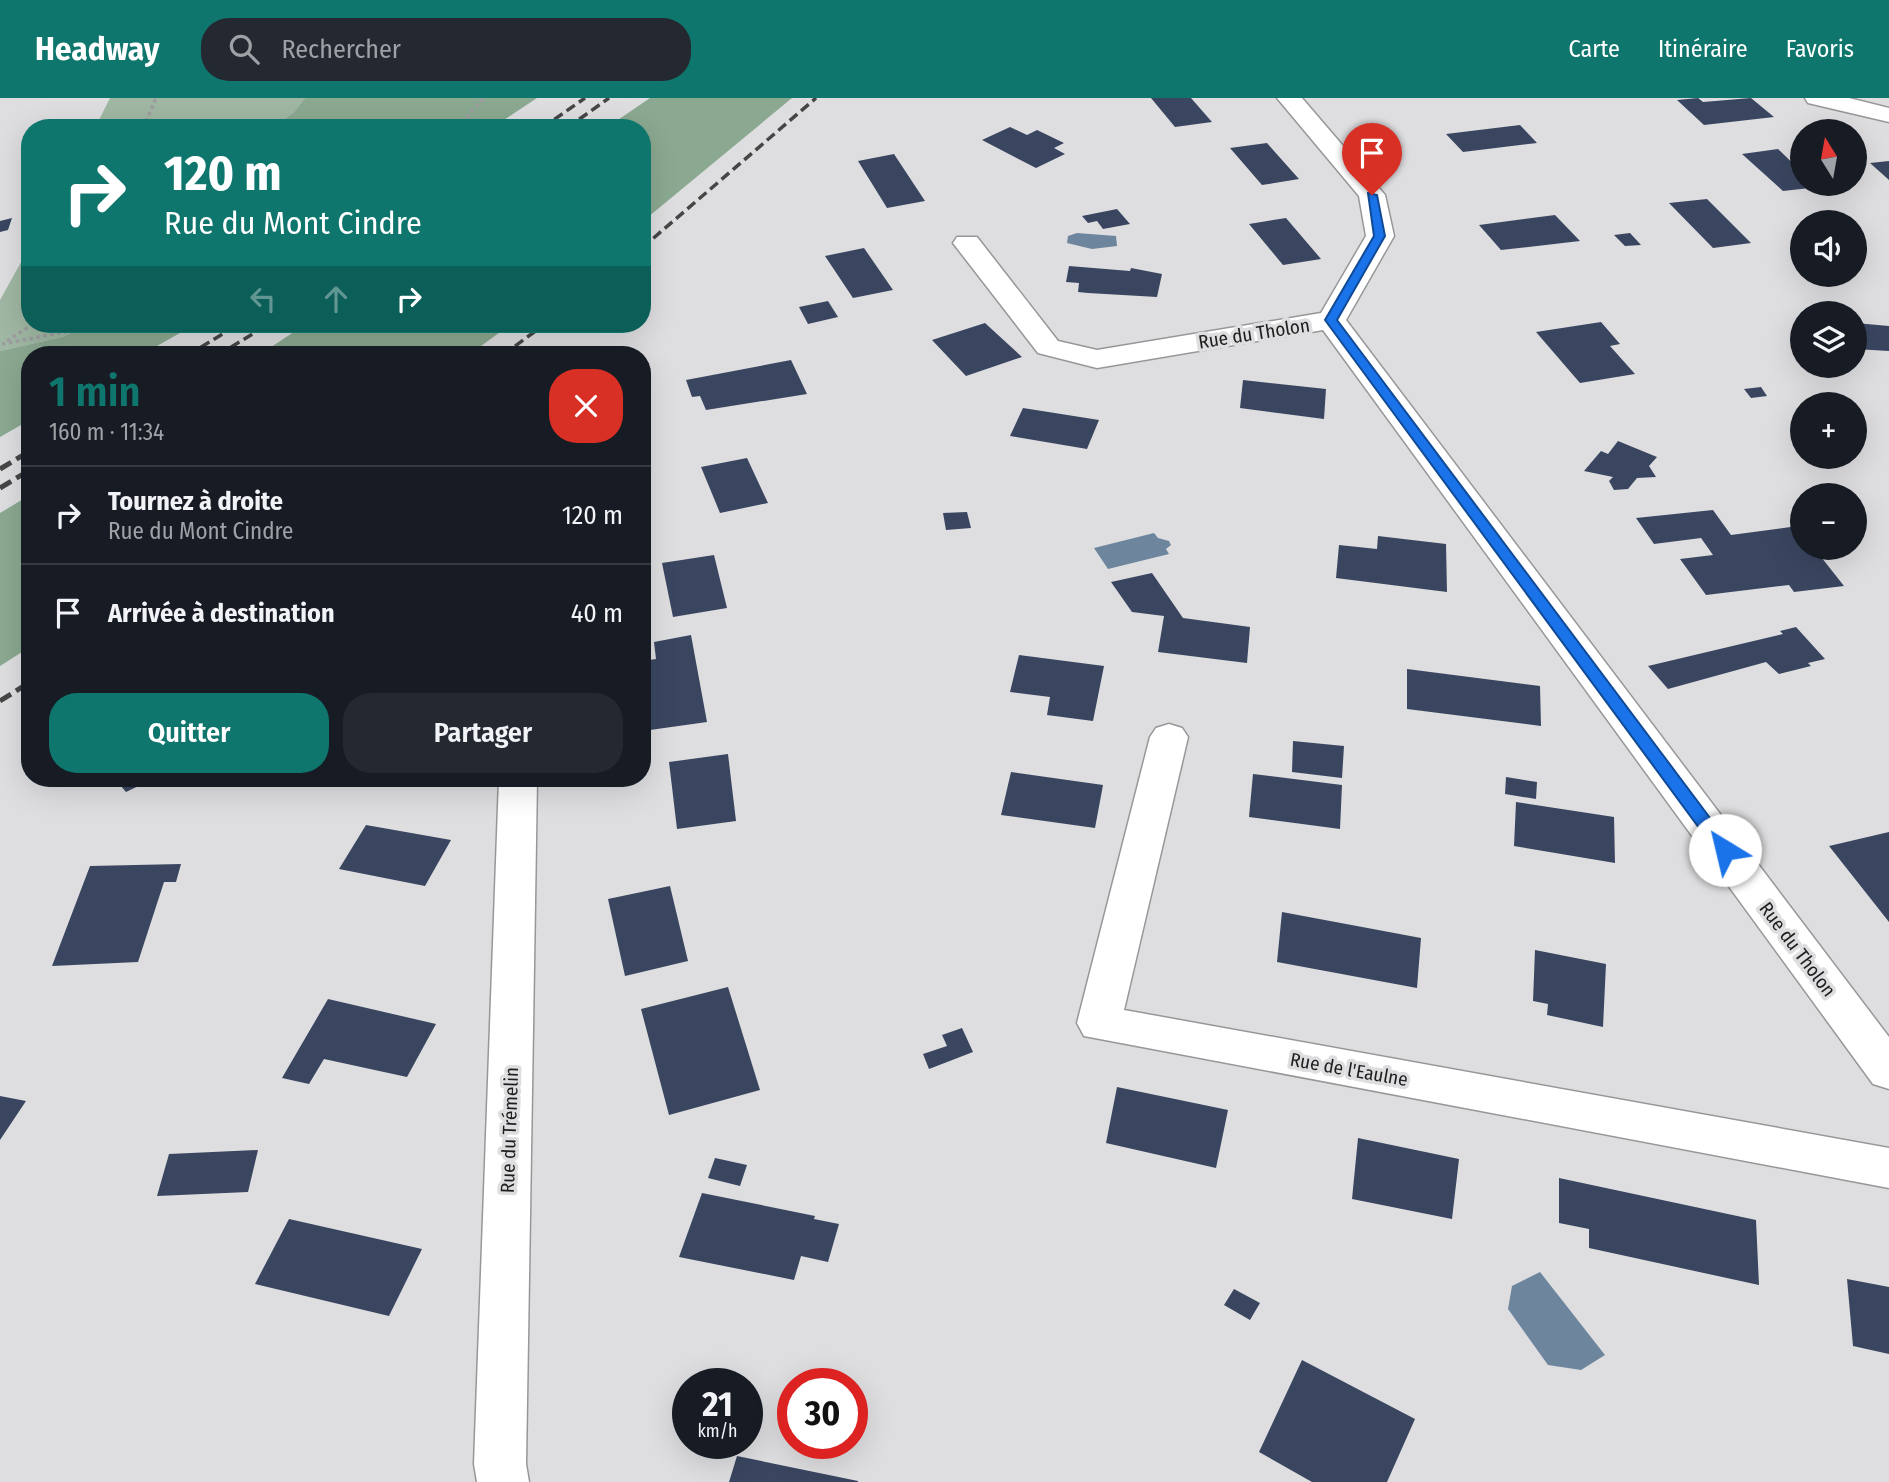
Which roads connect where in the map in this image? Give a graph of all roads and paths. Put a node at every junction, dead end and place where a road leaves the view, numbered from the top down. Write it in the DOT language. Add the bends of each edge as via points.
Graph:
graph roads {
  1 [pos="156,98"];
  2 [pos="484,98"];
  3 [pos="1289,98"];
  4 [pos="1817,98"];
  5 [pos="1889,115"];
  6 [pos="147,119"];
  7 [pos="465,119"];
  8 [pos="967,243"];
  9 [pos="1331,320"];
  10 [pos="21,332"];
  11 [pos="55,333"];
  12 [pos="1,344"];
  13 [pos="1169,737"];
  14 [pos="519,787"];
  15 [pos="1889,1071"];
  16 [pos="1889,1168"];
  17 [pos="503,1482"];
  1 -- 6 [label="path"];
  2 -- 7 [label="path"];
  3 -- 9 [label="street" via="1372,195 1380,236"];
  4 -- 5 [label="street"];
  8 -- 9 [label="street, Rue du Tholon" via="1048,347 1097,359"];
  9 -- 15 [label="street, Rue du Tholon"];
  10 -- 12 [label="path"];
  11 -- 12 [label="path"];
  13 -- 16 [label="street, Rue de l'Eaulne" via="1099,1023"];
  14 -- 17 [label="street, Rue du Trémelin"];
}
